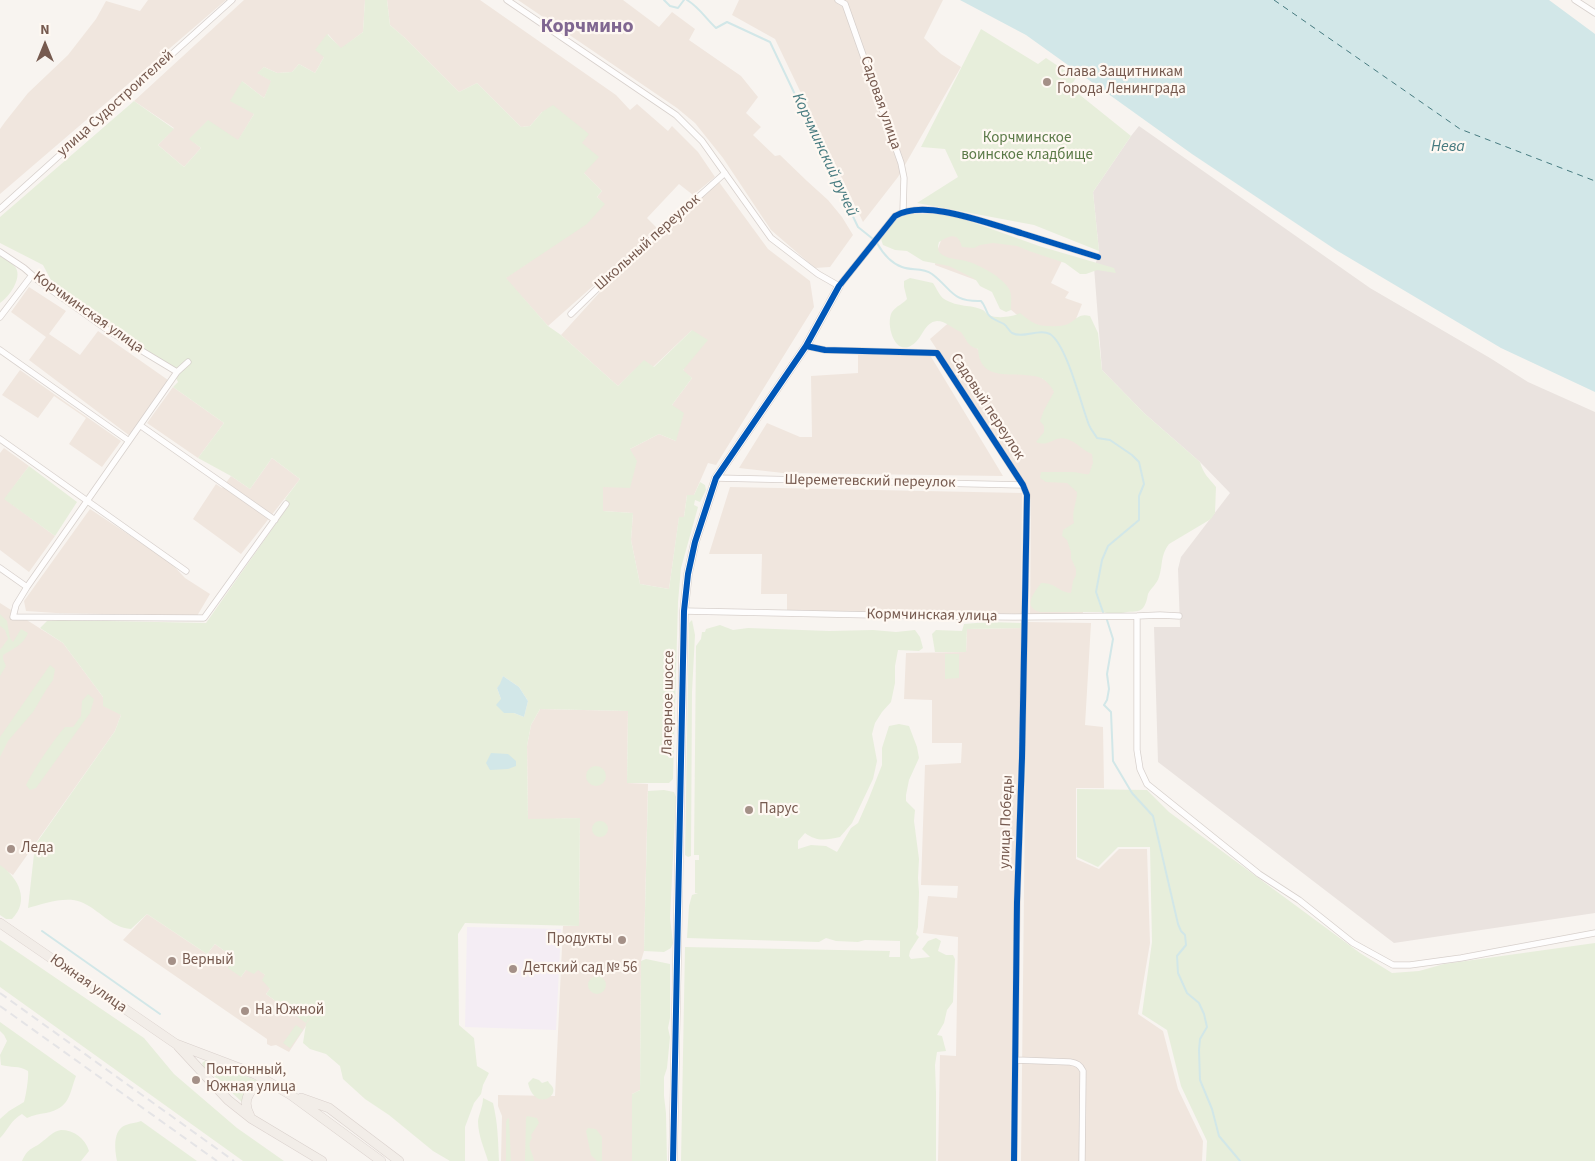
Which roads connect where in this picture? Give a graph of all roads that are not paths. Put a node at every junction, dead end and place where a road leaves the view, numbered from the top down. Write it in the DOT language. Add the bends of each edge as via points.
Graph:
graph roads {
  1 [pos="232,0"];
  2 [pos="507,0"];
  3 [pos="838,0"];
  4 [pos="1575,0"];
  5 [pos="1595,13"];
  6 [pos="725,173"];
  7 [pos="0,209"];
  8 [pos="903,211"];
  9 [pos="0,252"];
  10 [pos="1098,257"];
  11 [pos="32,275"];
  12 [pos="839,286"];
  13 [pos="571,314"];
  14 [pos="0,317"];
  15 [pos="806,346"];
  16 [pos="0,350"];
  17 [pos="188,362"];
  18 [pos="177,372"];
  19 [pos="140,426"];
  20 [pos="0,439"];
  21 [pos="128,441"];
  22 [pos="716,478"];
  23 [pos="1023,485"];
  24 [pos="87,502"];
  25 [pos="286,504"];
  26 [pos="275,520"];
  27 [pos="0,568"];
  28 [pos="186,571"];
  29 [pos="27,587"];
  30 [pos="684,611"];
  31 [pos="1026,616"];
  32 [pos="1137,616"];
  33 [pos="1180,616"];
  34 [pos="0,923"];
  35 [pos="1595,933"];
  36 [pos="176,1044"];
  37 [pos="1016,1060"];
  38 [pos="276,1086"];
  39 [pos="291,1095"];
  40 [pos="252,1119"];
  41 [pos="322,1161"];
  42 [pos="380,1161"];
  43 [pos="399,1161"];
  44 [pos="673,1161"];
  45 [pos="1014,1161"];
  46 [pos="1082,1161"];
  1 -- 7 [label="street, улица Судостроителей"];
  2 -- 6 [label="street" via="676,115 702,141"];
  3 -- 8 [label="street, Садовая улица" via="845,4 901,163"];
  4 -- 5 [label="street"];
  6 -- 12 [label="street" via="771,238"];
  6 -- 13 [label="street, Школьный переулок"];
  8 -- 10 [label="street" via="958,214"];
  8 -- 12 [label="street" via="895,216"];
  9 -- 11 [label="street, Корчминская улица"];
  11 -- 14 [label="street"];
  11 -- 18 [label="street, Корчминская улица" via="110,332"];
  12 -- 15 [label="street, Лагерное шоссе"];
  15 -- 22 [label="street, Лагерное шоссе"];
  15 -- 23 [label="street, Садовый переулок" via="825,350 938,353"];
  16 -- 21 [label="street"];
  17 -- 18 [label="street"];
  18 -- 19 [label="street"];
  19 -- 21 [label="street"];
  19 -- 26 [label="street"];
  20 -- 24 [label="street"];
  21 -- 24 [label="street"];
  22 -- 23 [label="street, Шереметевский переулок"];
  22 -- 30 [label="street, Лагерное шоссе" via="695,542"];
  23 -- 31 [label="street, улица Победы" via="1027,495"];
  24 -- 28 [label="street"];
  24 -- 29 [label="street"];
  25 -- 26 [label="street"];
  26 -- 29 [label="street" via="204,618 13,617"];
  27 -- 29 [label="street"];
  30 -- 31 [label="street, Кормчинская улица"];
  30 -- 44 [label="street, Лагерное шоссе"];
  31 -- 32 [label="street, Кормчинская улица"];
  31 -- 37 [label="street, улица Победы" via="1017,884"];
  32 -- 33 [label="street, Кормчинская улица"];
  32 -- 35 [label="street" via="1137,750 1147,784 1259,874 1299,900 1353,943 1393,965 1410,965"];
  34 -- 36 [label="main road, Южная улица"];
  36 -- 38 [label="main road" via="255,1074"];
  36 -- 40 [label="main road" via="228,1100"];
  37 -- 45 [label="street, улица Победы"];
  37 -- 46 [label="street" via="1070,1062 1081,1067"];
  38 -- 39 [label="main road"];
  38 -- 40 [label="main road" via="262,1084 249,1092 246,1106"];
  39 -- 42 [label="main road"];
  39 -- 43 [label="main road" via="329,1108"];
  40 -- 41 [label="main road"];
}
